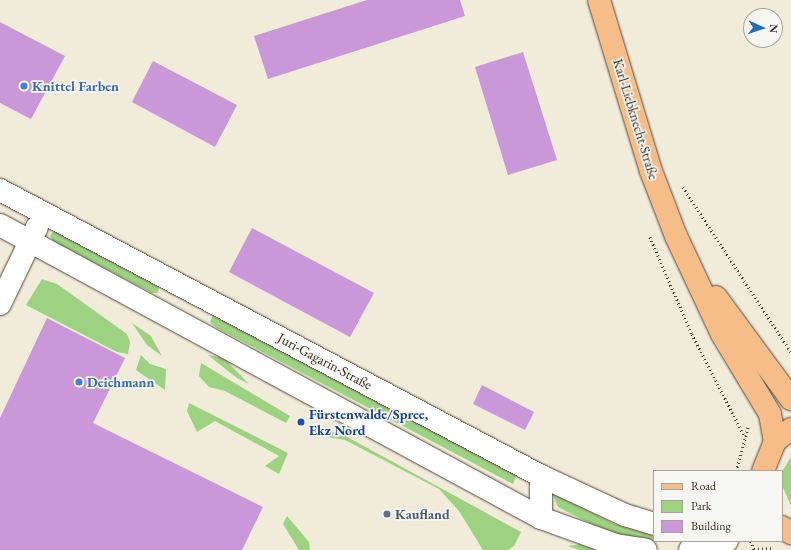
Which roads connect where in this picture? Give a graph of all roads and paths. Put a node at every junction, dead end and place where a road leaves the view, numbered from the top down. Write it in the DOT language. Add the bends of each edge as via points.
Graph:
graph roads {
  1 [pos="599,0"];
  2 [pos="681,183"];
  3 [pos="0,190"];
  4 [pos="44,213"];
  5 [pos="0,225"];
  6 [pos="676,236"];
  7 [pos="30,240"];
  8 [pos="0,304"];
  9 [pos="791,352"];
  10 [pos="791,399"];
  11 [pos="783,435"];
  12 [pos="764,470"];
  13 [pos="541,476"];
  14 [pos="541,518"];
  15 [pos="653,524"];
  16 [pos="723,542"];
  17 [pos="751,542"];
  18 [pos="767,542"];
  19 [pos="646,550"];
  20 [pos="690,550"];
  1 -- 6 [label="main road, Karl-Liebknecht-Straße" via="651,171"];
  2 -- 9 [label="path"];
  3 -- 4 [label="street, Juri-Gagarin-Straße"];
  4 -- 7 [label="street"];
  4 -- 13 [label="street, Juri-Gagarin-Straße"];
  5 -- 7 [label="street"];
  6 -- 10 [label="main road, Karl-Liebknecht-Straße"];
  6 -- 11 [label="main road, Karl-Liebknecht-Straße" via="722,334"];
  7 -- 8 [label="street"];
  7 -- 14 [label="street"];
  11 -- 12 [label="main road"];
  13 -- 14 [label="street"];
  13 -- 15 [label="street, Juri-Gagarin-Straße" via="625,515"];
  14 -- 19 [label="street" via="616,545"];
  16 -- 20 [label="street"];
  17 -- 18 [label="path" via="754,549"];
}
